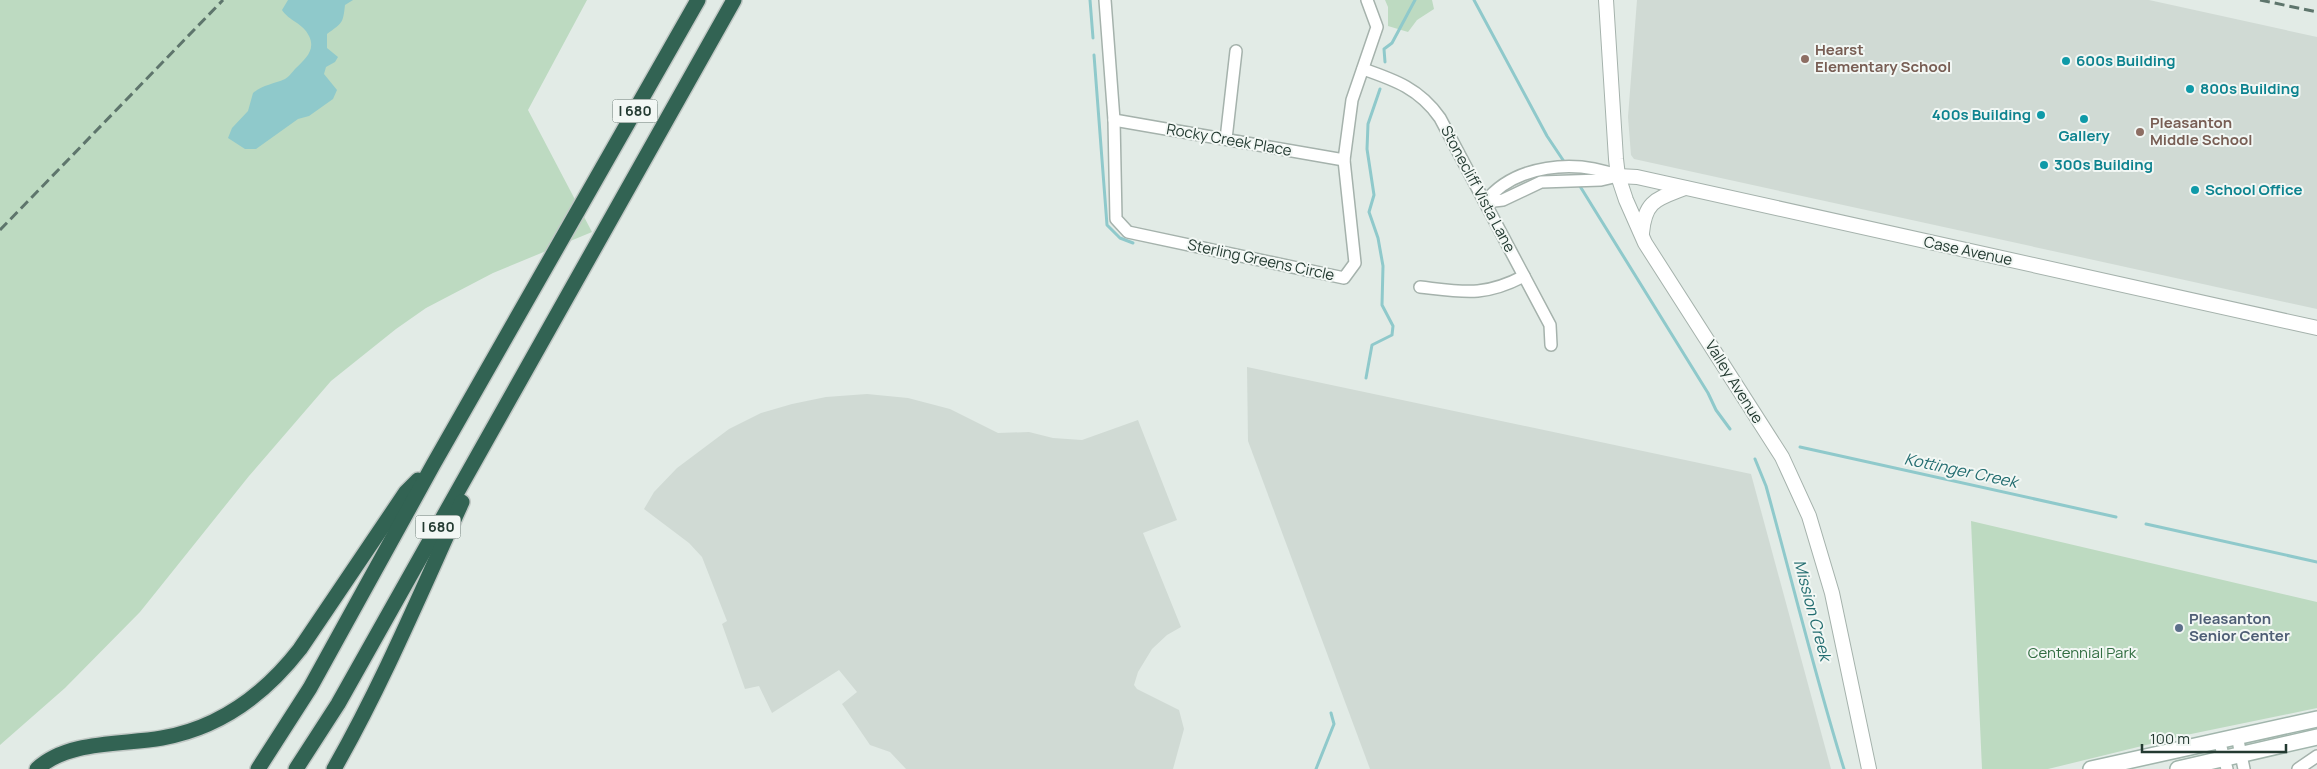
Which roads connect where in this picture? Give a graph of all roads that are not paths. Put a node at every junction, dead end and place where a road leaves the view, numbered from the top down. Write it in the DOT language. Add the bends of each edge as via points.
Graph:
graph roads {
  1 [pos="698,0"];
  2 [pos="734,0"];
  3 [pos="1105,0"];
  4 [pos="1367,0"];
  5 [pos="1606,0"];
  6 [pos="1236,51"];
  7 [pos="1363,69"];
  8 [pos="1114,120"];
  9 [pos="1226,140"];
  10 [pos="1344,160"];
  11 [pos="1591,174"];
  12 [pos="1618,176"];
  13 [pos="1685,188"];
  14 [pos="1485,202"];
  15 [pos="1642,236"];
  16 [pos="1524,276"];
  17 [pos="1420,287"];
  18 [pos="2317,328"];
  19 [pos="1551,345"];
  20 [pos="506,405"];
  21 [pos="433,465"];
  22 [pos="2317,719"];
  23 [pos="2237,736"];
  24 [pos="2317,737"];
  25 [pos="2219,740"];
  26 [pos="2317,756"];
  27 [pos="2243,762"];
  28 [pos="2225,764"];
  29 [pos="37,769"];
  30 [pos="258,769"];
  31 [pos="296,769"];
  32 [pos="334,769"];
  33 [pos="1868,769"];
  34 [pos="2091,769"];
  35 [pos="2178,769"];
  36 [pos="2298,769"];
  1 -- 21 [label="highway, I 680"];
  2 -- 20 [label="highway, I 680"];
  3 -- 8 [label="street, Sterling Greens Circle"];
  4 -- 7 [label="street, Sterling Greens Circle" via="1377,26"];
  5 -- 12 [label="street, Valley Avenue"];
  6 -- 9 [label="street"];
  7 -- 10 [label="street, Sterling Greens Circle" via="1352,100"];
  7 -- 14 [label="street, Stonecliff Vista Lane" via="1417,92 1430,103"];
  8 -- 9 [label="street, Rocky Creek Place"];
  8 -- 10 [label="street, Sterling Greens Circle" via="1116,219 1128,232 1344,278 1355,263"];
  9 -- 10 [label="street, Rocky Creek Place"];
  11 -- 12 [label="street, Case Avenue" via="1599,168"];
  11 -- 14 [label="street, Case Avenue" via="1541,182 1503,200"];
  11 -- 14 [label="street, Case Avenue" via="1536,169 1496,188"];
  12 -- 13 [label="street, Case Avenue"];
  12 -- 15 [label="street, Valley Avenue"];
  13 -- 15 [label="street" via="1647,208"];
  13 -- 18 [label="street, Case Avenue"];
  14 -- 16 [label="street, Stonecliff Vista Lane"];
  15 -- 33 [label="street, Valley Avenue" via="1782,457 1809,516 1832,593"];
  16 -- 17 [label="street" via="1502,288 1482,292"];
  16 -- 19 [label="street, Stonecliff Vista Lane" via="1550,325"];
  20 -- 31 [label="highway, I 680" via="338,704"];
  20 -- 32 [label="highway" via="385,673"];
  21 -- 29 [label="highway" via="406,492 300,649 263,690 240,707 192,731 75,750 57,756"];
  21 -- 30 [label="highway, I 680" via="310,688"];
  22 -- 23 [label="main road"];
  23 -- 25 [label="main road"];
  23 -- 27 [label="street"];
  24 -- 27 [label="main road"];
  25 -- 28 [label="street"];
  25 -- 34 [label="main road"];
  26 -- 36 [label="street"];
  27 -- 28 [label="main road"];
  28 -- 35 [label="main road"];
}
